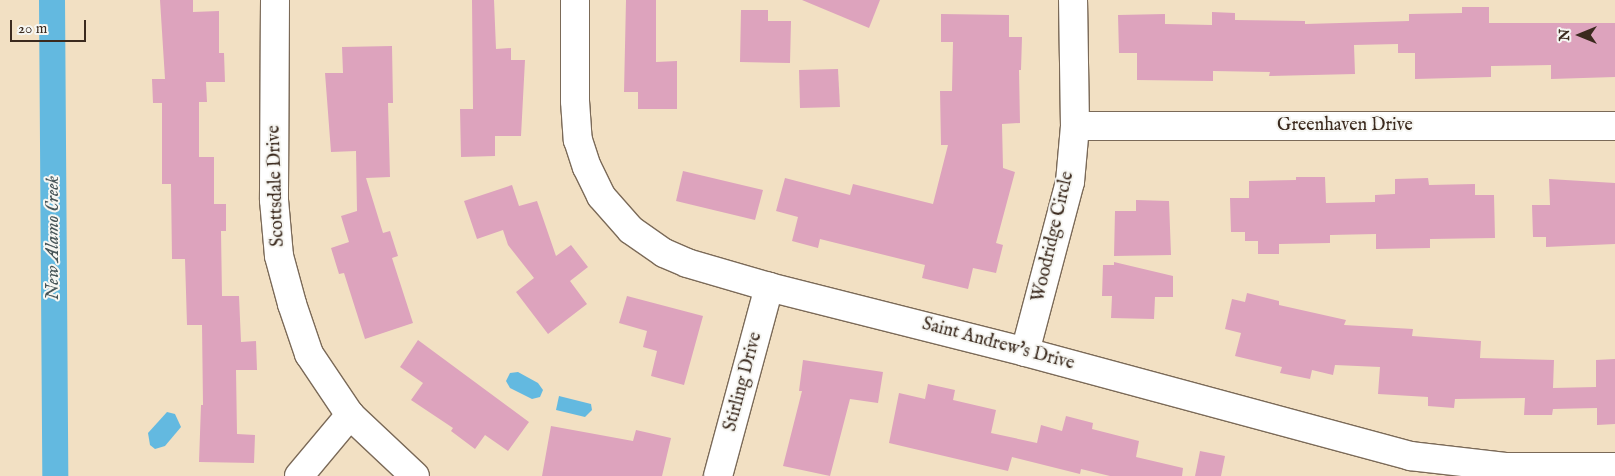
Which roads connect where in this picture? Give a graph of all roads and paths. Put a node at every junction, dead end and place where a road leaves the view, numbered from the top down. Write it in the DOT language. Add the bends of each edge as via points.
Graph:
graph roads {
  1 [pos="275,0"];
  2 [pos="575,0"];
  3 [pos="1073,0"];
  4 [pos="1075,126"];
  5 [pos="1615,126"];
  6 [pos="769,287"];
  7 [pos="1025,352"];
  8 [pos="350,415"];
  9 [pos="1615,467"];
  10 [pos="299,476"];
  11 [pos="415,476"];
  12 [pos="718,476"];
  1 -- 8 [label="street, Scottsdale Drive" via="274,200 279,256 309,354"];
  2 -- 6 [label="street, Saint Andrew's Drive" via="578,140 601,196 631,230 664,253 687,264"];
  3 -- 4 [label="street, Woodridge Circle"];
  4 -- 5 [label="street, Greenhaven Drive"];
  4 -- 7 [label="street, Woodridge Circle" via="1070,182"];
  6 -- 7 [label="street, Saint Andrew's Drive"];
  6 -- 12 [label="street, Stirling Drive"];
  7 -- 9 [label="street, Saint Andrew's Drive" via="1410,456 1507,468"];
  8 -- 10 [label="street"];
  8 -- 11 [label="street, Scottsdale Drive"];
}
